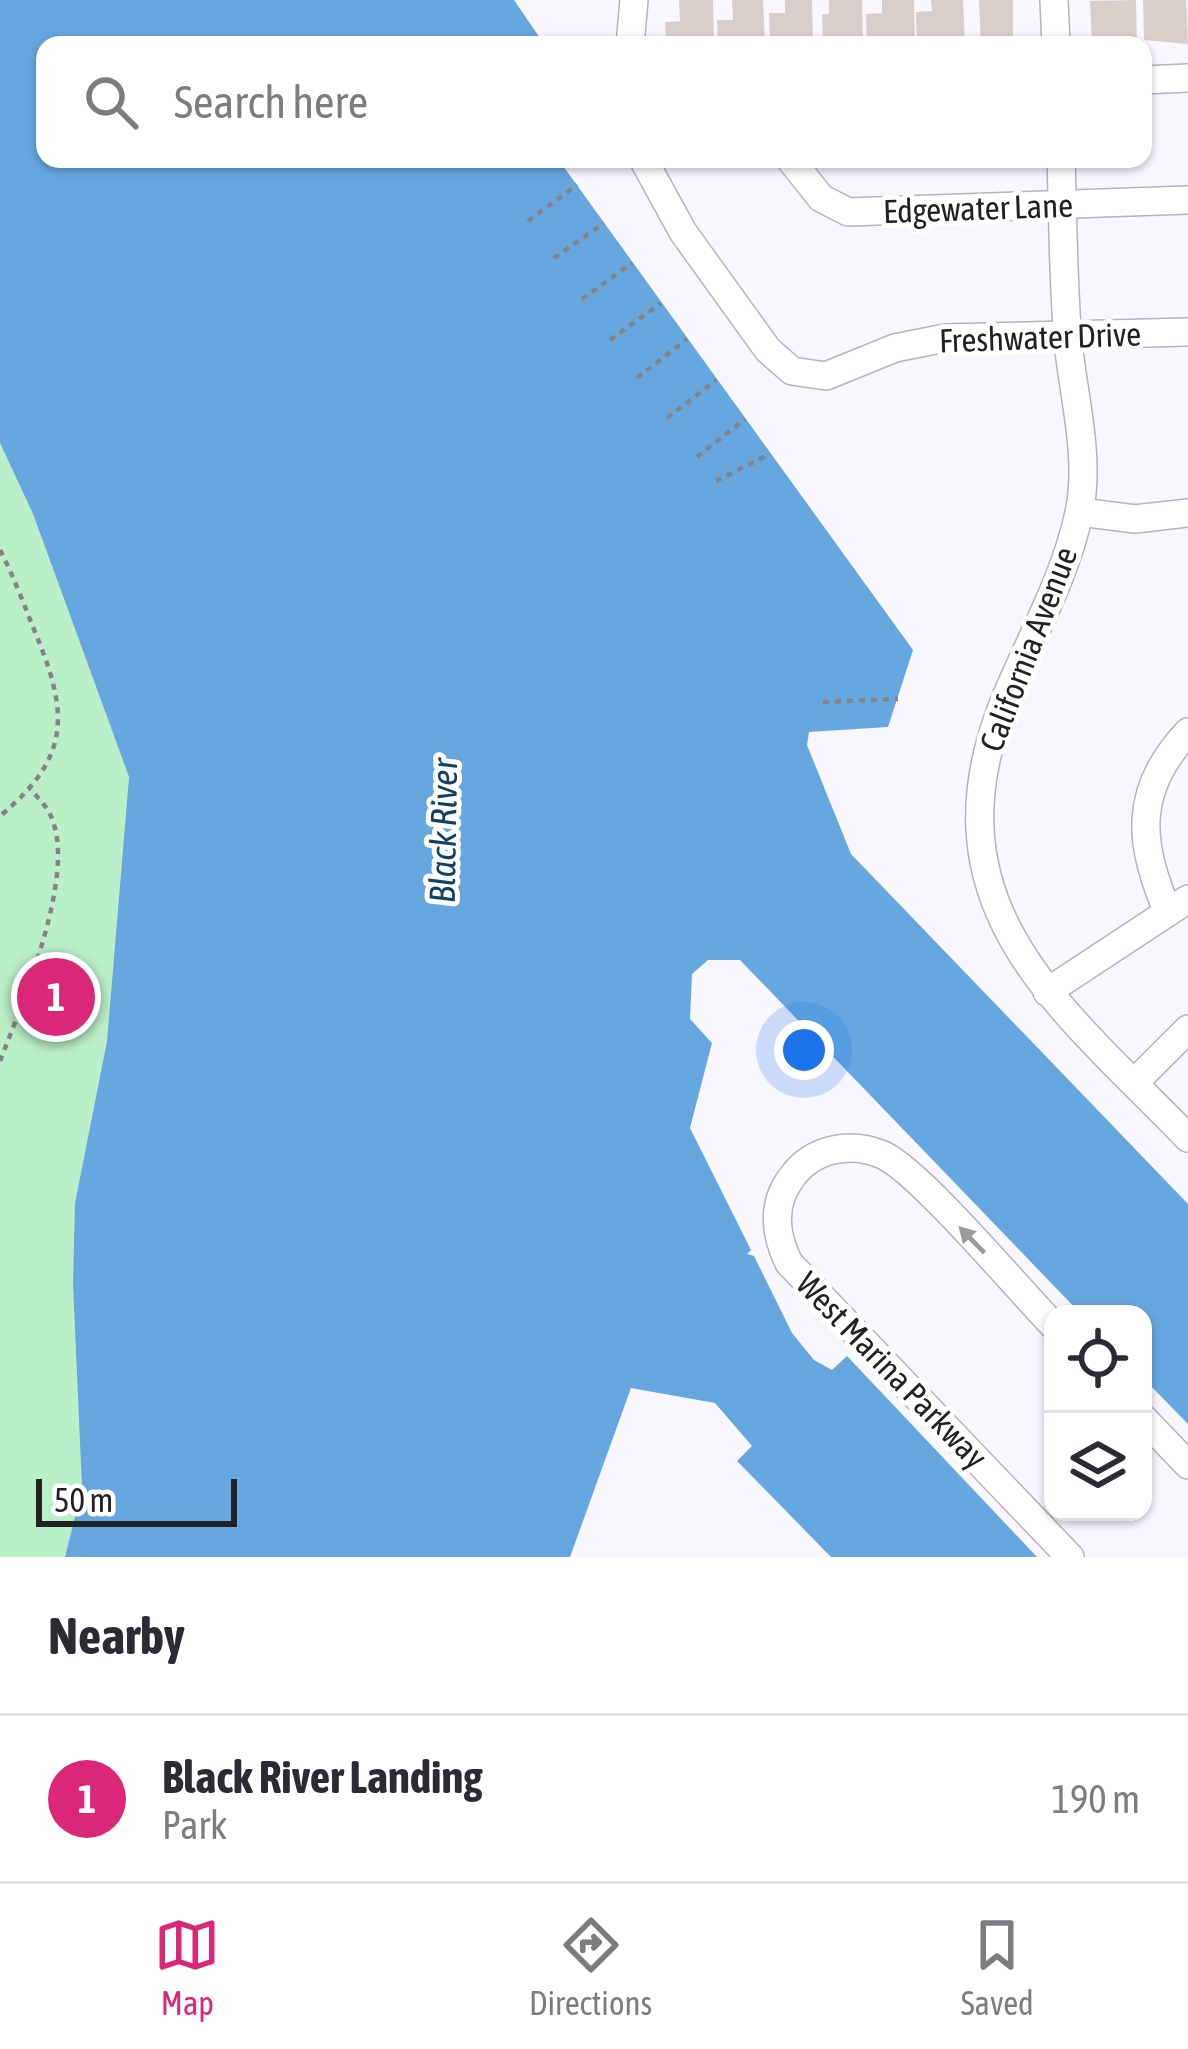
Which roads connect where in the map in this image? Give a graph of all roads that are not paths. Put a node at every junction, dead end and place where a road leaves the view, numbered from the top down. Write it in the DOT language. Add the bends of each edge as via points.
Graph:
graph roads {
  1 [pos="634,0"];
  2 [pos="1054,0"];
  3 [pos="632,36"];
  4 [pos="1056,36"];
  5 [pos="1188,78"];
  6 [pos="1152,80"];
  7 [pos="649,168"];
  8 [pos="797,168"];
  9 [pos="1061,168"];
  10 [pos="1188,200"];
  11 [pos="1063,205"];
  12 [pos="1188,332"];
  13 [pos="1068,336"];
  14 [pos="1080,512"];
  15 [pos="1188,513"];
  16 [pos="1188,732"];
  17 [pos="1178,906"];
  18 [pos="1047,992"];
  19 [pos="1188,1029"];
  20 [pos="1135,1083"];
  21 [pos="1188,1138"];
  22 [pos="1044,1316"];
  23 [pos="1152,1427"];
  24 [pos="1188,1465"];
  25 [pos="1070,1557"];
  1 -- 3 [label="street"];
  2 -- 4 [label="street"];
  5 -- 6 [label="street"];
  7 -- 13 [label="street, Freshwater Drive" via="683,232 768,350 793,370 826,376 928,340"];
  8 -- 11 [label="street, Edgewater Lane" via="820,198 848,212"];
  9 -- 11 [label="street, California Avenue"];
  10 -- 11 [label="street, Edgewater Lane"];
  11 -- 13 [label="street, California Avenue"];
  12 -- 13 [label="street, Freshwater Drive"];
  13 -- 14 [label="street, California Avenue"];
  14 -- 15 [label="street" via="1135,519"];
  14 -- 18 [label="street, California Avenue" via="1001,710 977,805 994,906"];
  16 -- 17 [label="street" via="1161,770 1145,818 1145,850"];
  17 -- 18 [label="street"];
  18 -- 20 [label="street, California Avenue"];
  19 -- 20 [label="street"];
  20 -- 21 [label="street, California Avenue"];
  22 -- 25 [label="street, West Marina Parkway, one-way" via="888,1157 842,1147 803,1163 779,1199 776,1222 790,1263"];
  23 -- 24 [label="street"];
}
